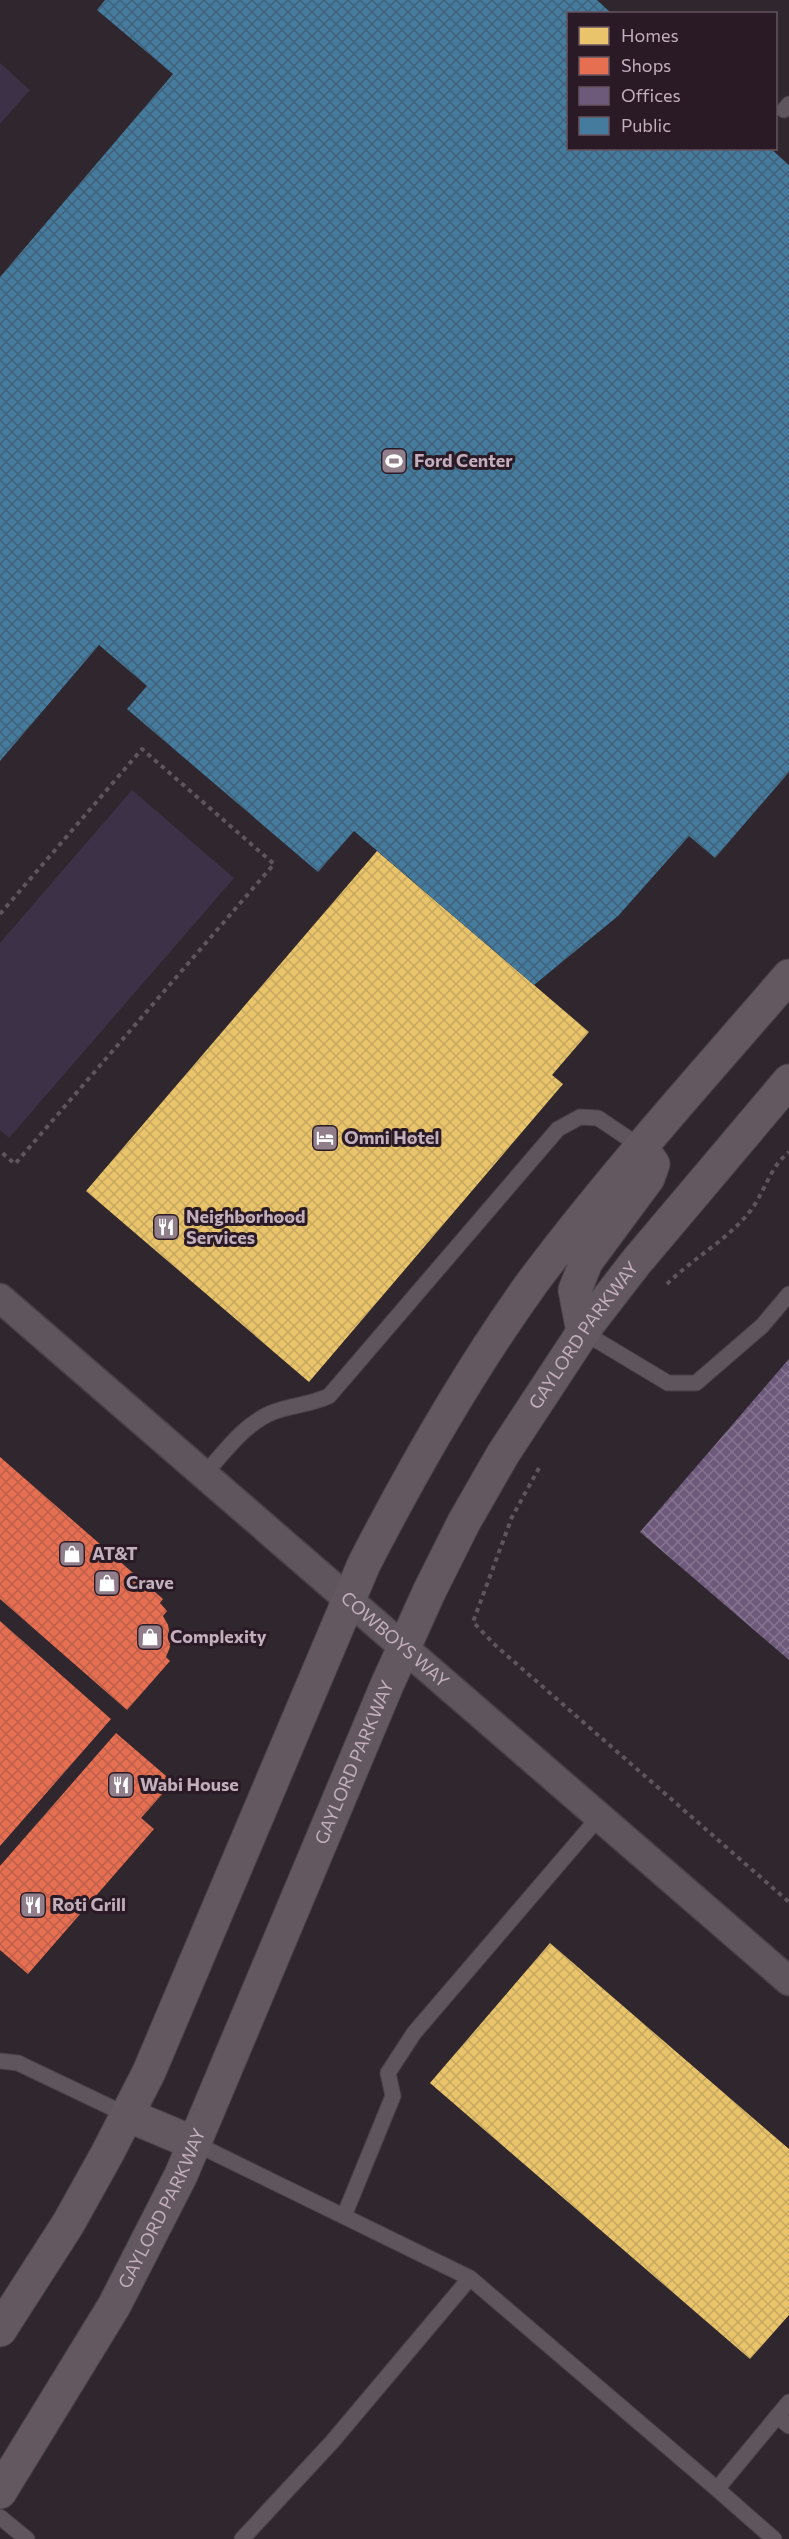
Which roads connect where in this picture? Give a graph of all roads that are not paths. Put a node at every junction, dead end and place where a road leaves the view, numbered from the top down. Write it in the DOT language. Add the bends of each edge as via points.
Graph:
graph roads {
  1 [pos="789,976"];
  2 [pos="789,1081"];
  3 [pos="641,1147"];
  4 [pos="789,1294"];
  5 [pos="0,1298"];
  6 [pos="584,1332"];
  7 [pos="203,1476"];
  8 [pos="349,1600"];
  9 [pos="404,1648"];
  10 [pos="599,1817"];
  11 [pos="789,1981"];
  12 [pos="0,2061"];
  13 [pos="127,2115"];
  14 [pos="194,2143"];
  15 [pos="344,2216"];
  16 [pos="470,2278"];
  17 [pos="0,2330"];
  18 [pos="789,2402"];
  19 [pos="783,2421"];
  20 [pos="717,2489"];
  21 [pos="0,2492"];
  22 [pos="0,2517"];
  23 [pos="27,2539"];
  24 [pos="242,2539"];
  25 [pos="774,2539"];
  1 -- 3 [label="street"];
  2 -- 6 [label="street, GAYLORD PARKWAY" via="637,1261"];
  3 -- 6 [label="street" via="653,1164 648,1178 586,1262 575,1290"];
  3 -- 7 [label="lane" via="598,1119 580,1117 558,1129 329,1396 313,1404 271,1413 246,1428"];
  3 -- 8 [label="street" via="553,1257 485,1352 402,1492"];
  4 -- 6 [label="lane" via="762,1326 696,1383 668,1383"];
  5 -- 7 [label="street, COWBOYS WAY"];
  6 -- 9 [label="street, GAYLORD PARKWAY" via="503,1454 464,1522"];
  7 -- 8 [label="street, COWBOYS WAY"];
  8 -- 9 [label="street, COWBOYS WAY"];
  8 -- 13 [label="street"];
  9 -- 10 [label="street, COWBOYS WAY"];
  9 -- 14 [label="street, GAYLORD PARKWAY"];
  10 -- 11 [label="street, COWBOYS WAY"];
  10 -- 15 [label="lane" via="414,2033 388,2073 393,2096"];
  12 -- 13 [label="lane" via="18,2063"];
  13 -- 14 [label="street"];
  13 -- 17 [label="street" via="68,2224"];
  14 -- 15 [label="lane"];
  14 -- 21 [label="street, GAYLORD PARKWAY" via="114,2306"];
  15 -- 16 [label="lane"];
  16 -- 20 [label="lane"];
  16 -- 24 [label="lane" via="332,2442"];
  18 -- 19 [label="lane"];
  19 -- 20 [label="lane"];
  20 -- 25 [label="lane"];
  22 -- 23 [label="lane"];
}
